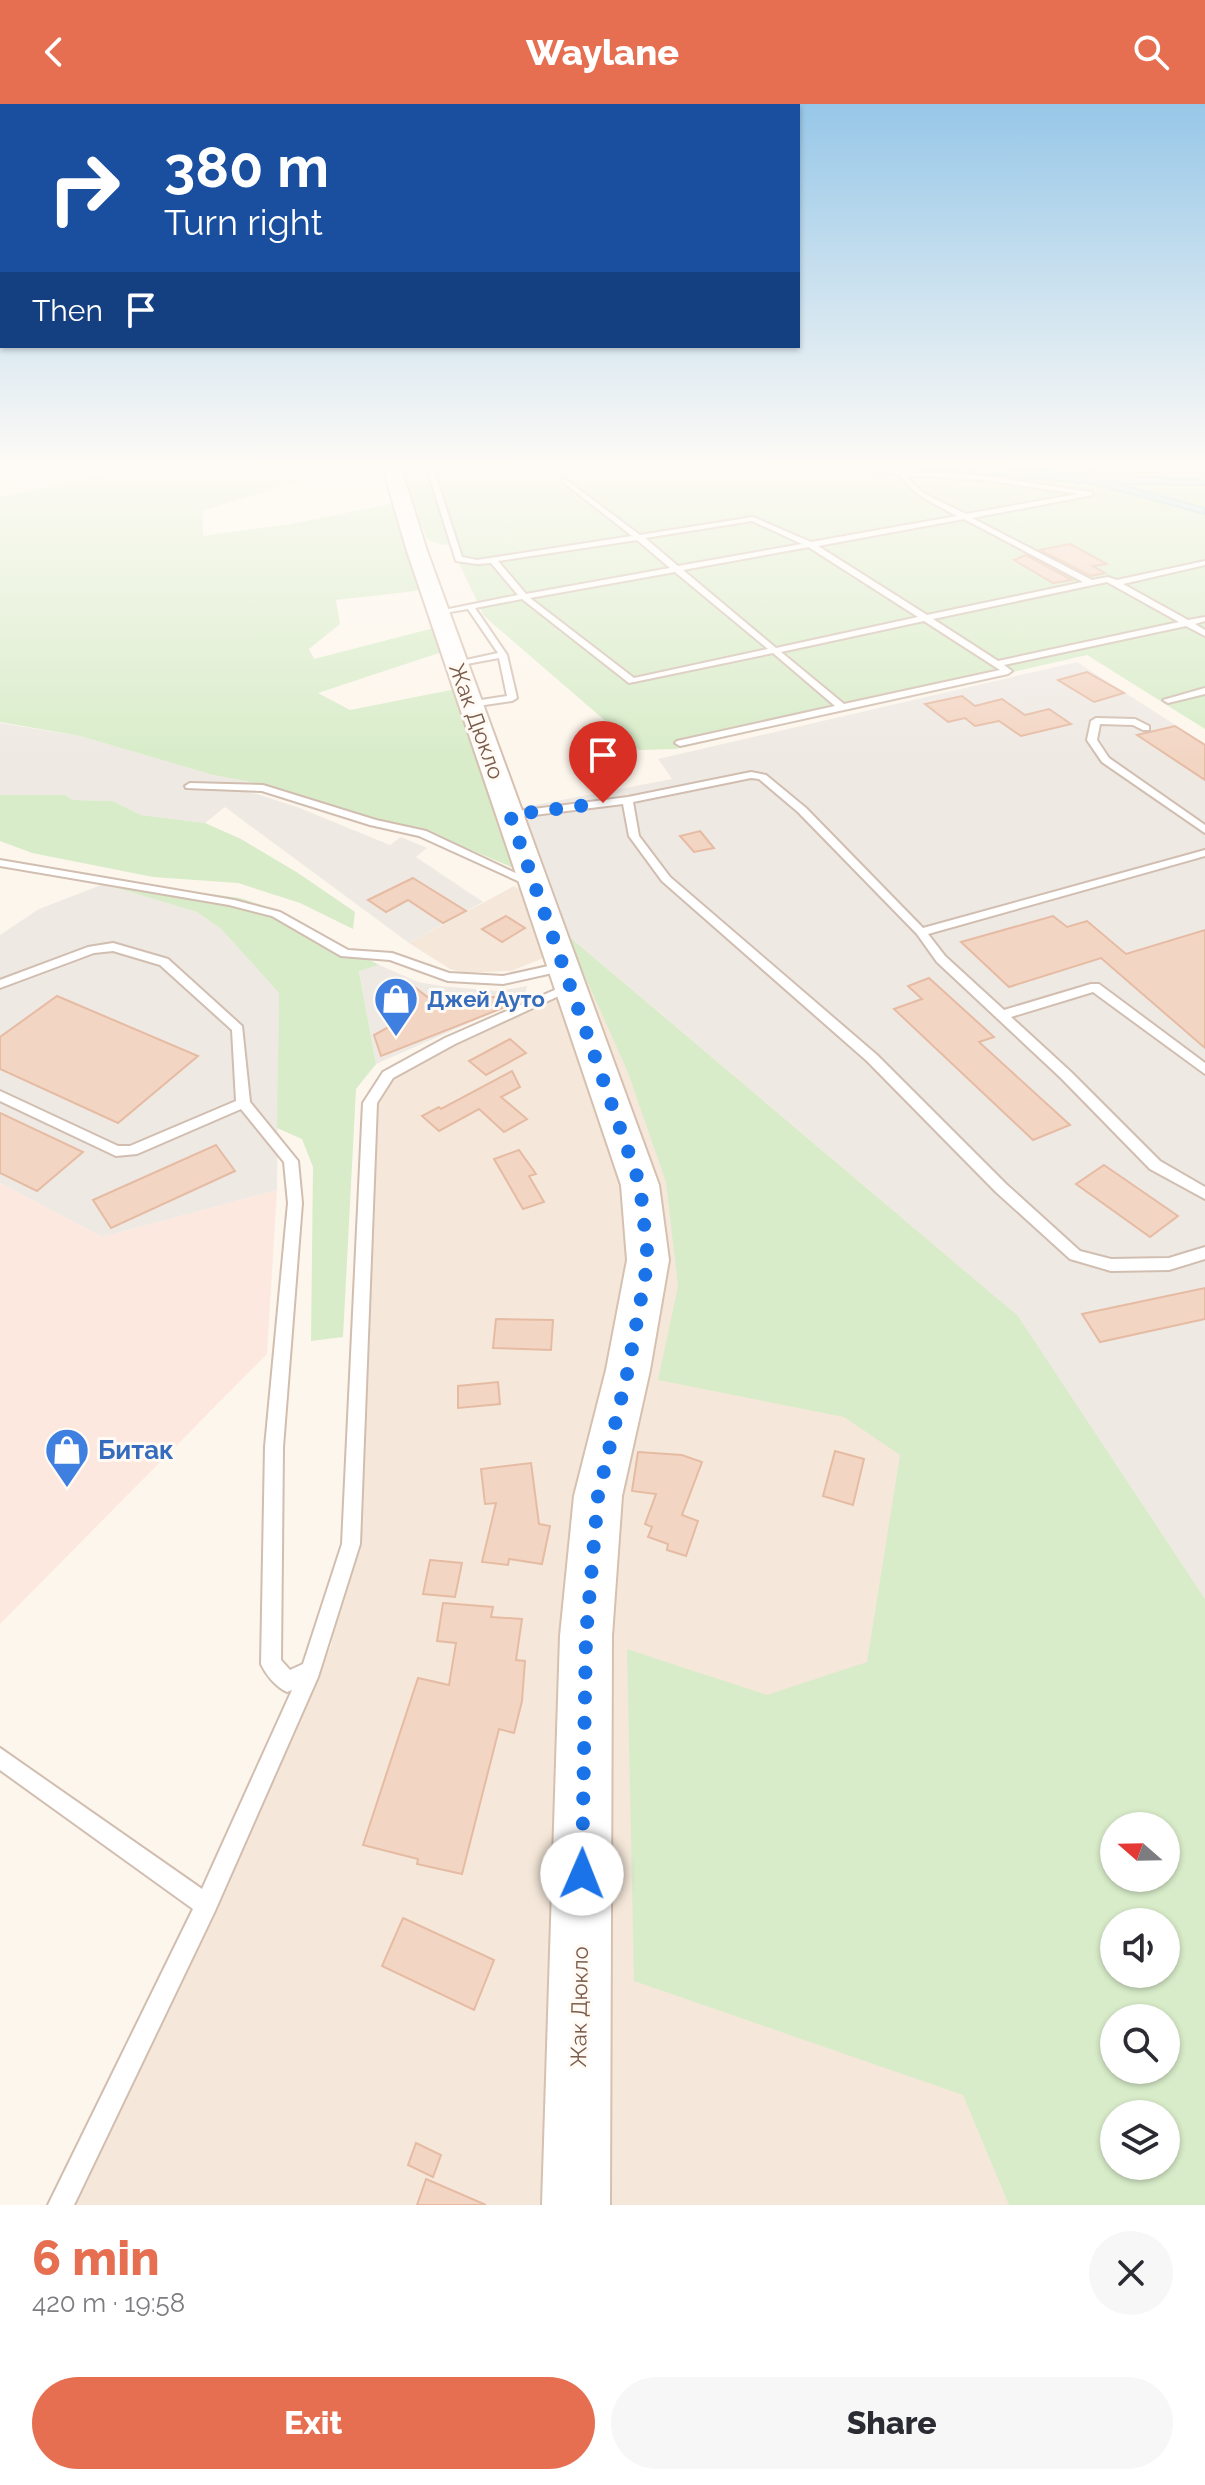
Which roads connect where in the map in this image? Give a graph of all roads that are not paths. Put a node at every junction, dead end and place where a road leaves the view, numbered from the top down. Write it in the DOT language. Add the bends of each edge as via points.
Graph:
graph roads {
  1 [pos="422,563"];
  2 [pos="496,563"];
  3 [pos="666,563"];
  4 [pos="714,563"];
  5 [pos="839,563"];
  6 [pos="1053,563"];
  7 [pos="1205,563"];
  8 [pos="674,570"];
  9 [pos="1091,583"];
  10 [pos="1116,583"];
  11 [pos="525,598"];
  12 [pos="470,606"];
  13 [pos="438,612"];
  14 [pos="924,618"];
  15 [pos="1205,619"];
  16 [pos="1187,623"];
  17 [pos="1205,633"];
  18 [pos="774,651"];
  19 [pos="503,655"];
  20 [pos="456,663"];
  21 [pos="995,664"];
  22 [pos="1205,691"];
  23 [pos="1168,700"];
  24 [pos="471,704"];
  25 [pos="842,707"];
  26 [pos="1146,728"];
  27 [pos="680,743"];
  28 [pos="190,786"];
  29 [pos="628,800"];
  30 [pos="510,815"];
  31 [pos="1205,830"];
  32 [pos="1205,853"];
  33 [pos="0,863"];
  34 [pos="533,884"];
  35 [pos="921,932"];
  36 [pos="566,978"];
  37 [pos="0,984"];
  38 [pos="1002,1015"];
  39 [pos="1205,1070"];
  40 [pos="0,1096"];
  41 [pos="243,1103"];
  42 [pos="1205,1194"];
  43 [pos="1205,1253"];
  44 [pos="311,1670"];
  45 [pos="0,1758"];
  46 [pos="206,1905"];
  47 [pos="61,2205"];
  48 [pos="576,2205"];
  1 -- 13 [label="street, Жак Дюкло"];
  2 -- 11 [label="lane"];
  3 -- 8 [label="lane"];
  4 -- 8 [label="lane"];
  5 -- 14 [label="lane"];
  6 -- 9 [label="lane"];
  7 -- 10 [label="lane"];
  8 -- 11 [label="lane"];
  8 -- 18 [label="lane"];
  9 -- 10 [label="lane"];
  9 -- 14 [label="lane"];
  10 -- 16 [label="lane"];
  11 -- 12 [label="lane"];
  11 -- 18 [label="lane" via="632,681"];
  12 -- 13 [label="lane"];
  12 -- 19 [label="lane"];
  13 -- 20 [label="street, Жак Дюкло"];
  14 -- 18 [label="lane"];
  14 -- 21 [label="lane"];
  15 -- 16 [label="lane"];
  16 -- 17 [label="lane"];
  16 -- 21 [label="lane"];
  18 -- 25 [label="lane"];
  19 -- 20 [label="lane"];
  19 -- 24 [label="lane" via="512,698"];
  20 -- 24 [label="street, Жак Дюкло"];
  21 -- 25 [label="lane" via="1008,671"];
  22 -- 23 [label="lane"];
  24 -- 30 [label="street, Жак Дюкло"];
  25 -- 27 [label="lane"];
  26 -- 31 [label="lane" via="1135,722 1096,721 1092,740 1105,760"];
  28 -- 34 [label="lane" via="263,788 422,833"];
  29 -- 30 [label="lane"];
  29 -- 35 [label="lane" via="762,777 802,810"];
  29 -- 43 [label="lane" via="634,836 666,879 872,1058 1075,1255 1111,1265 1169,1264"];
  30 -- 34 [label="street, Жак Дюкло"];
  32 -- 35 [label="lane"];
  33 -- 36 [label="lane" via="230,902 276,914 345,953 392,957 448,977"];
  34 -- 36 [label="street, Жак Дюкло"];
  35 -- 38 [label="lane" via="941,959"];
  36 -- 44 [label="lane" via="388,1075 370,1103 351,1544"];
  36 -- 48 [label="street, Жак Дюкло" via="640,1185 648,1260 598,1496 586,1636"];
  37 -- 41 [label="lane" via="101,947 164,962 238,1029"];
  38 -- 39 [label="lane" via="1095,987"];
  38 -- 42 [label="lane" via="1155,1165"];
  40 -- 41 [label="lane" via="116,1151 145,1147"];
  41 -- 44 [label="lane" via="291,1161 295,1203 274,1447 271,1664 287,1682"];
  44 -- 46 [label="lane"];
  45 -- 46 [label="lane"];
  46 -- 47 [label="lane"];
}
